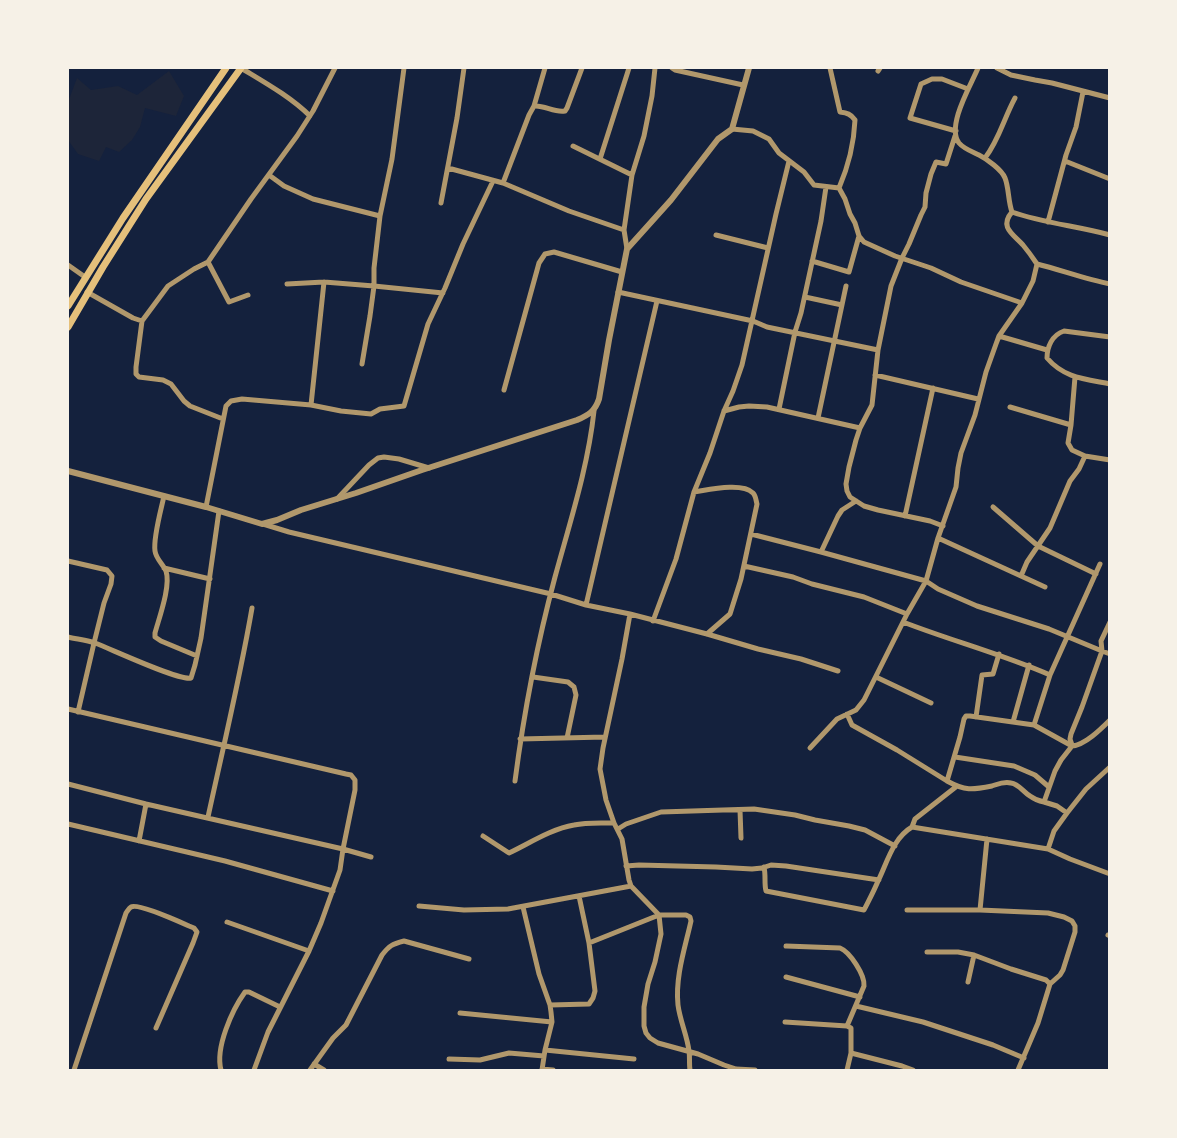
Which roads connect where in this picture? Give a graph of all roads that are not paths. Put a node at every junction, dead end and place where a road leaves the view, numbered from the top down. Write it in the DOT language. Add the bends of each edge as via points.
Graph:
graph roads {
  1 [pos="222,68"];
  2 [pos="241,68"];
  3 [pos="336,68"];
  4 [pos="404,68"];
  5 [pos="464,68"];
  6 [pos="545,68"];
  7 [pos="582,68"];
  8 [pos="629,68"];
  9 [pos="655,68"];
  10 [pos="672,68"];
  11 [pos="749,68"];
  12 [pos="830,68"];
  13 [pos="978,68"];
  14 [pos="996,68"];
  15 [pos="743,85"];
  16 [pos="968,89"];
  17 [pos="1083,92"];
  18 [pos="1015,98"];
  19 [pos="1110,98"];
  20 [pos="534,106"];
  21 [pos="310,116"];
  22 [pos="732,129"];
  23 [pos="956,134"];
  24 [pos="573,146"];
  25 [pos="985,158"];
  26 [pos="600,159"];
  27 [pos="789,161"];
  28 [pos="1065,161"];
  29 [pos="448,168"];
  30 [pos="269,175"];
  31 [pos="632,176"];
  32 [pos="1110,179"];
  33 [pos="493,180"];
  34 [pos="503,183"];
  35 [pos="826,187"];
  36 [pos="840,188"];
  37 [pos="441,204"];
  38 [pos="1012,212"];
  39 [pos="380,216"];
  40 [pos="1048,222"];
  41 [pos="624,230"];
  42 [pos="716,235"];
  43 [pos="1110,235"];
  44 [pos="859,236"];
  45 [pos="768,248"];
  46 [pos="626,249"];
  47 [pos="902,258"];
  48 [pos="812,261"];
  49 [pos="208,262"];
  50 [pos="1037,264"];
  51 [pos="68,266"];
  52 [pos="622,272"];
  53 [pos="85,276"];
  54 [pos="324,282"];
  55 [pos="287,284"];
  56 [pos="1110,284"];
  57 [pos="374,286"];
  58 [pos="846,286"];
  59 [pos="87,292"];
  60 [pos="618,292"];
  61 [pos="443,293"];
  62 [pos="248,294"];
  63 [pos="805,297"];
  64 [pos="657,301"];
  65 [pos="1022,303"];
  66 [pos="842,305"];
  67 [pos="68,306"];
  68 [pos="753,320"];
  69 [pos="142,321"];
  70 [pos="68,327"];
  71 [pos="795,332"];
  72 [pos="999,336"];
  73 [pos="1110,337"];
  74 [pos="835,340"];
  75 [pos="878,350"];
  76 [pos="1047,350"];
  77 [pos="362,364"];
  78 [pos="875,375"];
  79 [pos="1075,377"];
  80 [pos="1110,384"];
  81 [pos="932,388"];
  82 [pos="504,390"];
  83 [pos="978,399"];
  84 [pos="310,405"];
  85 [pos="1010,406"];
  86 [pos="779,409"];
  87 [pos="594,411"];
  88 [pos="724,412"];
  89 [pos="818,418"];
  90 [pos="223,419"];
  91 [pos="1071,425"];
  92 [pos="860,428"];
  93 [pos="1085,456"];
  94 [pos="1110,460"];
  95 [pos="429,468"];
  96 [pos="68,471"];
  97 [pos="694,492"];
  98 [pos="164,496"];
  99 [pos="337,499"];
  100 [pos="856,501"];
  101 [pos="206,507"];
  102 [pos="993,507"];
  103 [pos="219,511"];
  104 [pos="906,516"];
  105 [pos="262,524"];
  106 [pos="943,526"];
  107 [pos="750,534"];
  108 [pos="938,538"];
  109 [pos="1038,546"];
  110 [pos="822,552"];
  111 [pos="68,561"];
  112 [pos="1100,564"];
  113 [pos="744,566"];
  114 [pos="164,568"];
  115 [pos="1096,574"];
  116 [pos="1021,576"];
  117 [pos="210,579"];
  118 [pos="926,581"];
  119 [pos="1046,587"];
  120 [pos="551,594"];
  121 [pos="586,605"];
  122 [pos="252,608"];
  123 [pos="630,614"];
  124 [pos="907,614"];
  125 [pos="653,621"];
  126 [pos="903,622"];
  127 [pos="1110,622"];
  128 [pos="707,634"];
  129 [pos="68,637"];
  130 [pos="1066,637"];
  131 [pos="94,643"];
  132 [pos="1102,651"];
  133 [pos="999,654"];
  134 [pos="1110,654"];
  135 [pos="197,656"];
  136 [pos="1028,665"];
  137 [pos="838,671"];
  138 [pos="1050,675"];
  139 [pos="532,677"];
  140 [pos="876,678"];
  141 [pos="932,703"];
  142 [pos="68,710"];
  143 [pos="78,712"];
  144 [pos="847,714"];
  145 [pos="976,717"];
  146 [pos="1110,720"];
  147 [pos="1013,722"];
  148 [pos="1034,725"];
  149 [pos="605,737"];
  150 [pos="567,738"];
  151 [pos="520,739"];
  152 [pos="223,746"];
  153 [pos="1072,746"];
  154 [pos="810,748"];
  155 [pos="954,757"];
  156 [pos="1110,767"];
  157 [pos="515,781"];
  158 [pos="947,781"];
  159 [pos="68,784"];
  160 [pos="956,786"];
  161 [pos="1048,787"];
  162 [pos="1044,802"];
  163 [pos="146,804"];
  164 [pos="740,810"];
  165 [pos="1067,813"];
  166 [pos="208,817"];
  167 [pos="614,823"];
  168 [pos="68,824"];
  169 [pos="912,827"];
  170 [pos="618,829"];
  171 [pos="483,836"];
  172 [pos="741,838"];
  173 [pos="987,839"];
  174 [pos="139,841"];
  175 [pos="895,846"];
  176 [pos="343,849"];
  177 [pos="1048,849"];
  178 [pos="371,857"];
  179 [pos="626,866"];
  180 [pos="764,867"];
  181 [pos="1110,874"];
  182 [pos="879,880"];
  183 [pos="632,886"];
  184 [pos="333,890"];
  185 [pos="579,896"];
  186 [pos="419,906"];
  187 [pos="523,907"];
  188 [pos="907,910"];
  189 [pos="980,910"];
  190 [pos="659,916"];
  191 [pos="227,922"];
  192 [pos="590,942"];
  193 [pos="786,946"];
  194 [pos="308,951"];
  195 [pos="927,952"];
  196 [pos="974,955"];
  197 [pos="468,959"];
  198 [pos="786,977"];
  199 [pos="968,982"];
  200 [pos="1050,984"];
  201 [pos="860,996"];
  202 [pos="550,1005"];
  203 [pos="856,1006"];
  204 [pos="280,1007"];
  205 [pos="460,1013"];
  206 [pos="552,1022"];
  207 [pos="785,1022"];
  208 [pos="847,1026"];
  209 [pos="156,1028"];
  210 [pos="689,1052"];
  211 [pos="544,1053"];
  212 [pos="851,1053"];
  213 [pos="448,1058"];
  214 [pos="1024,1058"];
  215 [pos="634,1059"];
  216 [pos="314,1064"];
  217 [pos="74,1070"];
  218 [pos="221,1070"];
  219 [pos="254,1070"];
  220 [pos="310,1070"];
  221 [pos="324,1070"];
  222 [pos="542,1070"];
  223 [pos="553,1070"];
  224 [pos="690,1070"];
  225 [pos="755,1070"];
  226 [pos="847,1070"];
  227 [pos="914,1070"];
  228 [pos="1018,1070"];
  1 -- 53 [label="main road"];
  2 -- 21 [label="street"];
  2 -- 59 [label="main road" via="146,199"];
  3 -- 21 [label="street"];
  4 -- 39 [label="street" via="392,159"];
  5 -- 29 [label="street"];
  6 -- 20 [label="street"];
  7 -- 20 [label="street" via="565,111"];
  8 -- 26 [label="street"];
  9 -- 31 [label="street" via="644,136"];
  10 -- 15 [label="street"];
  11 -- 15 [label="street"];
  12 -- 36 [label="street" via="840,112 851,115 855,120"];
  13 -- 16 [label="street"];
  14 -- 17 [label="street"];
  15 -- 22 [label="street"];
  16 -- 23 [label="street"];
  16 -- 23 [label="street" via="942,80 921,84 910,118"];
  17 -- 19 [label="street"];
  17 -- 28 [label="street"];
  18 -- 25 [label="street"];
  20 -- 34 [label="street"];
  21 -- 30 [label="street"];
  22 -- 27 [label="street" via="753,132 768,139"];
  22 -- 46 [label="street" via="718,139 671,200"];
  23 -- 25 [label="street" via="960,144"];
  23 -- 47 [label="street" via="946,164 936,162 925,206"];
  24 -- 26 [label="street"];
  25 -- 38 [label="street" via="1004,176"];
  26 -- 31 [label="street"];
  27 -- 35 [label="street" via="814,185"];
  27 -- 45 [label="street"];
  28 -- 32 [label="street"];
  28 -- 40 [label="street"];
  29 -- 33 [label="street"];
  29 -- 37 [label="street"];
  30 -- 39 [label="street" via="313,199"];
  30 -- 49 [label="street"];
  31 -- 41 [label="street"];
  33 -- 34 [label="street"];
  33 -- 61 [label="street"];
  34 -- 41 [label="street"];
  35 -- 36 [label="street"];
  35 -- 48 [label="street"];
  36 -- 44 [label="street"];
  38 -- 40 [label="street"];
  38 -- 50 [label="street" via="1008,216 1009,232"];
  39 -- 57 [label="street"];
  40 -- 43 [label="street"];
  41 -- 46 [label="street"];
  42 -- 45 [label="street"];
  44 -- 47 [label="street" via="864,242"];
  44 -- 48 [label="street" via="849,272"];
  45 -- 68 [label="street"];
  46 -- 52 [label="street"];
  47 -- 65 [label="street"];
  47 -- 75 [label="street" via="892,286"];
  48 -- 63 [label="street"];
  49 -- 62 [label="street" via="229,302"];
  49 -- 69 [label="street" via="168,286"];
  50 -- 56 [label="street"];
  50 -- 65 [label="street"];
  51 -- 53 [label="street"];
  52 -- 60 [label="street"];
  52 -- 82 [label="street" via="554,252 545,254 538,263"];
  53 -- 67 [label="main road"];
  54 -- 55 [label="street"];
  54 -- 57 [label="street"];
  54 -- 84 [label="street"];
  57 -- 61 [label="street"];
  57 -- 77 [label="street"];
  58 -- 66 [label="street"];
  59 -- 69 [label="street"];
  59 -- 70 [label="main road"];
  60 -- 64 [label="street"];
  60 -- 87 [label="street" via="599,399"];
  61 -- 84 [label="street" via="428,324 404,406 380,409 370,414"];
  63 -- 66 [label="street"];
  63 -- 71 [label="street"];
  64 -- 68 [label="street"];
  64 -- 121 [label="street"];
  65 -- 72 [label="street"];
  66 -- 74 [label="street"];
  68 -- 71 [label="street" via="767,327"];
  68 -- 88 [label="street" via="742,365"];
  69 -- 90 [label="street" via="136,374 171,384 190,406"];
  71 -- 74 [label="street"];
  71 -- 86 [label="street"];
  72 -- 76 [label="street"];
  72 -- 83 [label="street"];
  73 -- 76 [label="street" via="1064,331 1057,333"];
  74 -- 75 [label="street"];
  74 -- 89 [label="street"];
  75 -- 78 [label="street"];
  76 -- 79 [label="street" via="1047,358 1054,366"];
  78 -- 81 [label="street"];
  78 -- 92 [label="street" via="872,406"];
  79 -- 80 [label="street"];
  79 -- 91 [label="street"];
  81 -- 83 [label="street"];
  81 -- 104 [label="street"];
  83 -- 106 [label="street"];
  84 -- 90 [label="street" via="235,400 226,406"];
  85 -- 91 [label="street"];
  86 -- 88 [label="street" via="749,406"];
  86 -- 89 [label="street"];
  87 -- 95 [label="street" via="577,420"];
  87 -- 120 [label="street" via="579,490"];
  88 -- 97 [label="street"];
  89 -- 92 [label="street"];
  90 -- 101 [label="street"];
  91 -- 93 [label="street" via="1068,443 1072,450"];
  92 -- 100 [label="street" via="846,484 850,497"];
  93 -- 94 [label="street"];
  93 -- 109 [label="street"];
  95 -- 99 [label="street"];
  95 -- 99 [label="street" via="399,459 378,458"];
  96 -- 98 [label="street"];
  97 -- 107 [label="street" via="735,487 753,493 757,504"];
  97 -- 125 [label="street" via="676,558"];
  98 -- 101 [label="street"];
  98 -- 114 [label="street" via="155,546"];
  99 -- 105 [label="street"];
  100 -- 104 [label="street"];
  100 -- 110 [label="street" via="838,516"];
  101 -- 103 [label="street"];
  102 -- 109 [label="street"];
  103 -- 105 [label="street"];
  103 -- 117 [label="street"];
  104 -- 106 [label="street"];
  105 -- 120 [label="street"];
  106 -- 108 [label="street"];
  107 -- 110 [label="street"];
  107 -- 113 [label="street"];
  108 -- 116 [label="street"];
  108 -- 118 [label="street"];
  109 -- 115 [label="street"];
  109 -- 116 [label="street"];
  110 -- 118 [label="street"];
  111 -- 131 [label="street" via="99,567 112,576"];
  112 -- 115 [label="street"];
  113 -- 124 [label="street" via="864,597"];
  113 -- 128 [label="street" via="730,614"];
  114 -- 117 [label="street"];
  114 -- 135 [label="street" via="167,581 155,636"];
  115 -- 130 [label="street"];
  116 -- 119 [label="street"];
  117 -- 135 [label="street"];
  118 -- 124 [label="street"];
  118 -- 130 [label="street" via="938,590 977,606"];
  120 -- 121 [label="street"];
  120 -- 139 [label="street"];
  121 -- 123 [label="street"];
  122 -- 152 [label="street"];
  123 -- 125 [label="street"];
  123 -- 149 [label="street"];
  124 -- 126 [label="street"];
  125 -- 128 [label="street"];
  126 -- 133 [label="street"];
  126 -- 140 [label="street"];
  127 -- 132 [label="street" via="1101,641"];
  128 -- 137 [label="street"];
  129 -- 131 [label="street"];
  130 -- 132 [label="street"];
  130 -- 138 [label="street"];
  131 -- 135 [label="street" via="187,679 192,677"];
  131 -- 143 [label="street"];
  132 -- 134 [label="street"];
  132 -- 153 [label="street" via="1071,734"];
  133 -- 136 [label="street"];
  133 -- 145 [label="street" via="993,674 982,675"];
  136 -- 138 [label="street"];
  136 -- 147 [label="street"];
  138 -- 148 [label="street"];
  139 -- 150 [label="street" via="568,682 574,687 576,695"];
  139 -- 151 [label="street"];
  140 -- 141 [label="street"];
  140 -- 144 [label="street" via="856,710"];
  142 -- 143 [label="street"];
  143 -- 152 [label="street"];
  144 -- 154 [label="street" via="837,719"];
  144 -- 158 [label="street" via="852,725"];
  145 -- 147 [label="street"];
  145 -- 155 [label="street" via="966,716 964,719"];
  146 -- 153 [label="street" via="1092,736"];
  147 -- 148 [label="street"];
  148 -- 153 [label="street"];
  149 -- 150 [label="street"];
  149 -- 167 [label="street" via="600,769"];
  150 -- 151 [label="street"];
  151 -- 157 [label="street"];
  152 -- 166 [label="street"];
  152 -- 176 [label="street" via="353,777 355,790"];
  153 -- 161 [label="street"];
  155 -- 158 [label="street"];
  155 -- 161 [label="street" via="1014,766 1035,775"];
  156 -- 165 [label="street" via="1086,789"];
  158 -- 160 [label="street"];
  159 -- 163 [label="street"];
  160 -- 162 [label="street" via="972,789 1011,782 1029,796"];
  160 -- 169 [label="street" via="915,819"];
  161 -- 162 [label="street"];
  162 -- 165 [label="street"];
  163 -- 166 [label="street"];
  163 -- 174 [label="street"];
  164 -- 170 [label="street" via="661,812"];
  164 -- 172 [label="street"];
  164 -- 175 [label="street" via="787,814 849,826"];
  165 -- 177 [label="street" via="1054,830"];
  166 -- 176 [label="street"];
  167 -- 170 [label="street"];
  167 -- 171 [label="street" via="567,826 509,853"];
  168 -- 174 [label="street"];
  169 -- 173 [label="street"];
  169 -- 175 [label="street" via="904,832"];
  170 -- 179 [label="street"];
  173 -- 177 [label="street"];
  173 -- 189 [label="street"];
  174 -- 184 [label="street"];
  175 -- 182 [label="street"];
  176 -- 178 [label="street"];
  176 -- 184 [label="street"];
  177 -- 181 [label="street"];
  179 -- 180 [label="street"];
  179 -- 183 [label="street"];
  180 -- 182 [label="street" via="786,866"];
  180 -- 182 [label="street" via="766,891 864,910"];
  183 -- 185 [label="street"];
  183 -- 190 [label="street"];
  184 -- 194 [label="street"];
  185 -- 187 [label="street"];
  185 -- 192 [label="street"];
  186 -- 187 [label="street" via="464,910"];
  187 -- 202 [label="street"];
  188 -- 189 [label="street"];
  189 -- 200 [label="street" via="1048,913 1072,921 1074,932 1063,970"];
  190 -- 192 [label="street"];
  190 -- 210 [label="street" via="661,934 648,984 644,1026 650,1038"];
  190 -- 210 [label="street" via="686,915 691,921 681,963 678,1004"];
  191 -- 194 [label="street"];
  192 -- 202 [label="street" via="593,998 589,1004"];
  193 -- 201 [label="street" via="844,950 864,980"];
  194 -- 204 [label="street"];
  195 -- 196 [label="street"];
  196 -- 199 [label="street"];
  196 -- 200 [label="street"];
  197 -- 216 [label="street" via="404,941 389,946 346,1024"];
  198 -- 201 [label="street"];
  200 -- 214 [label="street"];
  201 -- 203 [label="street"];
  202 -- 206 [label="street"];
  203 -- 208 [label="street"];
  203 -- 214 [label="street" via="923,1022"];
  204 -- 218 [label="street" via="245,992 224,1035"];
  204 -- 219 [label="street"];
  205 -- 206 [label="street"];
  206 -- 211 [label="street"];
  207 -- 208 [label="street"];
  208 -- 212 [label="street" via="851,1028"];
  209 -- 217 [label="street" via="197,932 194,928 134,906 126,913"];
  210 -- 224 [label="street"];
  210 -- 225 [label="street" via="730,1067"];
  211 -- 213 [label="street" via="509,1053 480,1060"];
  211 -- 215 [label="street"];
  211 -- 222 [label="street"];
  212 -- 226 [label="street"];
  212 -- 227 [label="street"];
  214 -- 228 [label="street"];
  216 -- 220 [label="street"];
  216 -- 221 [label="street"];
  222 -- 223 [label="street"];
}
